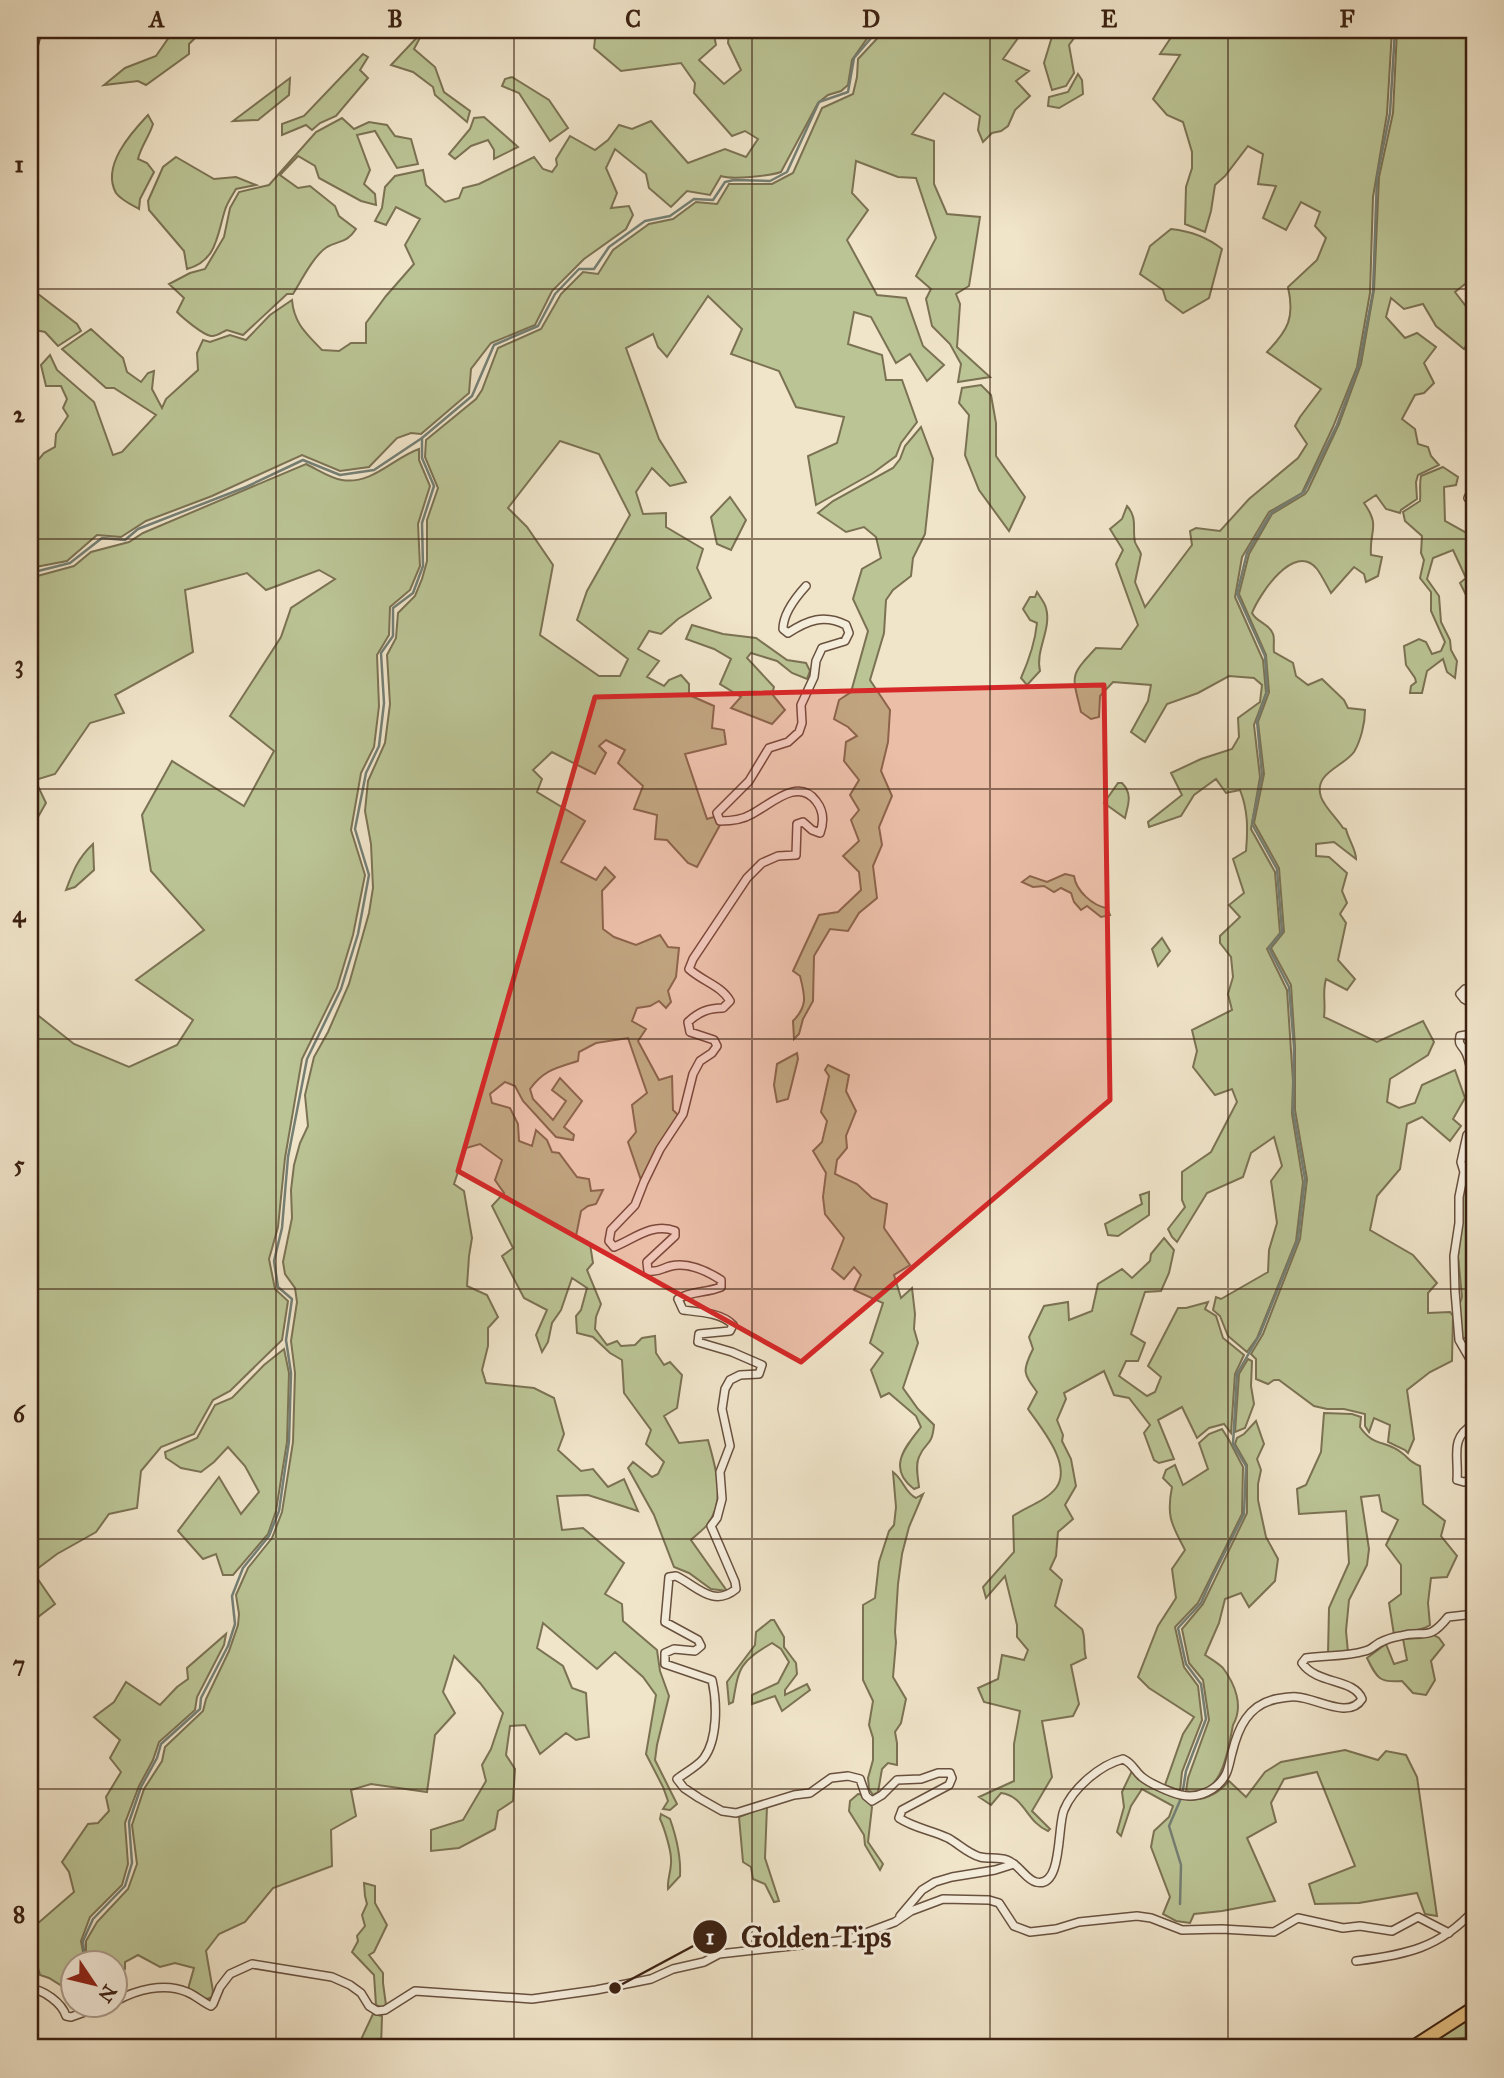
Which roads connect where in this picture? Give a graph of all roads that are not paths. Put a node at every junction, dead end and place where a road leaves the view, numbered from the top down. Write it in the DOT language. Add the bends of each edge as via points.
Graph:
graph roads {
  1 [pos="38,30"];
  2 [pos="30,61"];
  3 [pos="1474,485"];
  4 [pos="1474,500"];
  5 [pos="806,586"];
  6 [pos="1474,990"];
  7 [pos="1474,1005"];
  8 [pos="1474,1041"];
  9 [pos="1474,1091"];
  10 [pos="1474,1129"];
  11 [pos="1474,1366"];
  12 [pos="1474,1424"];
  13 [pos="1474,1479"];
  14 [pos="1474,1615"];
  15 [pos="1014,1864"];
  16 [pos="1474,1910"];
  17 [pos="895,1922"];
  18 [pos="1449,1933"];
  19 [pos="1356,1961"];
  20 [pos="30,1989"];
  21 [pos="130,1994"];
  22 [pos="60,2005"];
  23 [pos="1474,2008"];
  24 [pos="1412,2048"];
  1 -- 2 [label="street"];
  3 -- 4 [label="street" via="1468,498"];
  5 -- 15 [label="street" via="783,620 783,629 788,632 810,621 835,620 846,625 849,633 845,641 822,648 801,705 799,732 788,742 769,748 749,781 717,813 720,821 734,821 791,792 806,792 820,807 820,833 803,822 797,824 796,855 762,863 747,878 693,959 689,969 726,993 730,1001 688,1022 690,1032 714,1040 717,1046 699,1061 683,1114 660,1149 635,1205 611,1230 609,1241 614,1247 638,1234 675,1231 647,1262 648,1271 691,1266 721,1280 721,1287 678,1300 683,1310 728,1319 733,1325 730,1331 699,1334 698,1342 762,1365 759,1374 730,1380 722,1409 730,1446 720,1472 722,1499 711,1526 736,1589 720,1598 708,1596 676,1576 669,1577 665,1622 701,1646 695,1651 665,1653 665,1664 712,1680 716,1699 716,1720 704,1759 677,1779 709,1804 736,1813 810,1793 831,1778 860,1779 872,1801 897,1780 950,1773 949,1785 902,1810 899,1818 951,1840 969,1853"];
  6 -- 7 [label="street" via="1460,994"];
  8 -- 9 [label="street" via="1466,1035 1458,1040 1466,1052"];
  10 -- 11 [label="street" via="1466,1135 1461,1162 1464,1172 1454,1256 1459,1340"];
  12 -- 13 [label="street" via="1457,1440 1456,1449 1457,1480"];
  14 -- 15 [label="street" via="1447,1617 1437,1630 1399,1636 1369,1651 1306,1658 1302,1663 1308,1671 1359,1692 1362,1699 1358,1705 1332,1706 1297,1697 1258,1706 1237,1732 1226,1773 1205,1793 1178,1795 1141,1777 1123,1759 1111,1762 1085,1783 1063,1812 1051,1879 1036,1882"];
  15 -- 17 [label="street" via="935,1882 922,1890"];
  16 -- 18 [label="street"];
  17 -- 18 [label="street" via="911,1911 958,1898 999,1903 1014,1926 1030,1932 1137,1916 1182,1930 1274,1932 1298,1918 1343,1928 1392,1931 1418,1917"];
  17 -- 21 [label="street" via="847,1940 719,1954 651,1979 532,2000 415,1991 377,2011 361,1993 332,1977 252,1964 230,1974 211,2006 173,1988"];
  18 -- 19 [label="street" via="1424,1948"];
  20 -- 22 [label="street"];
  23 -- 24 [label="highway"];
}
